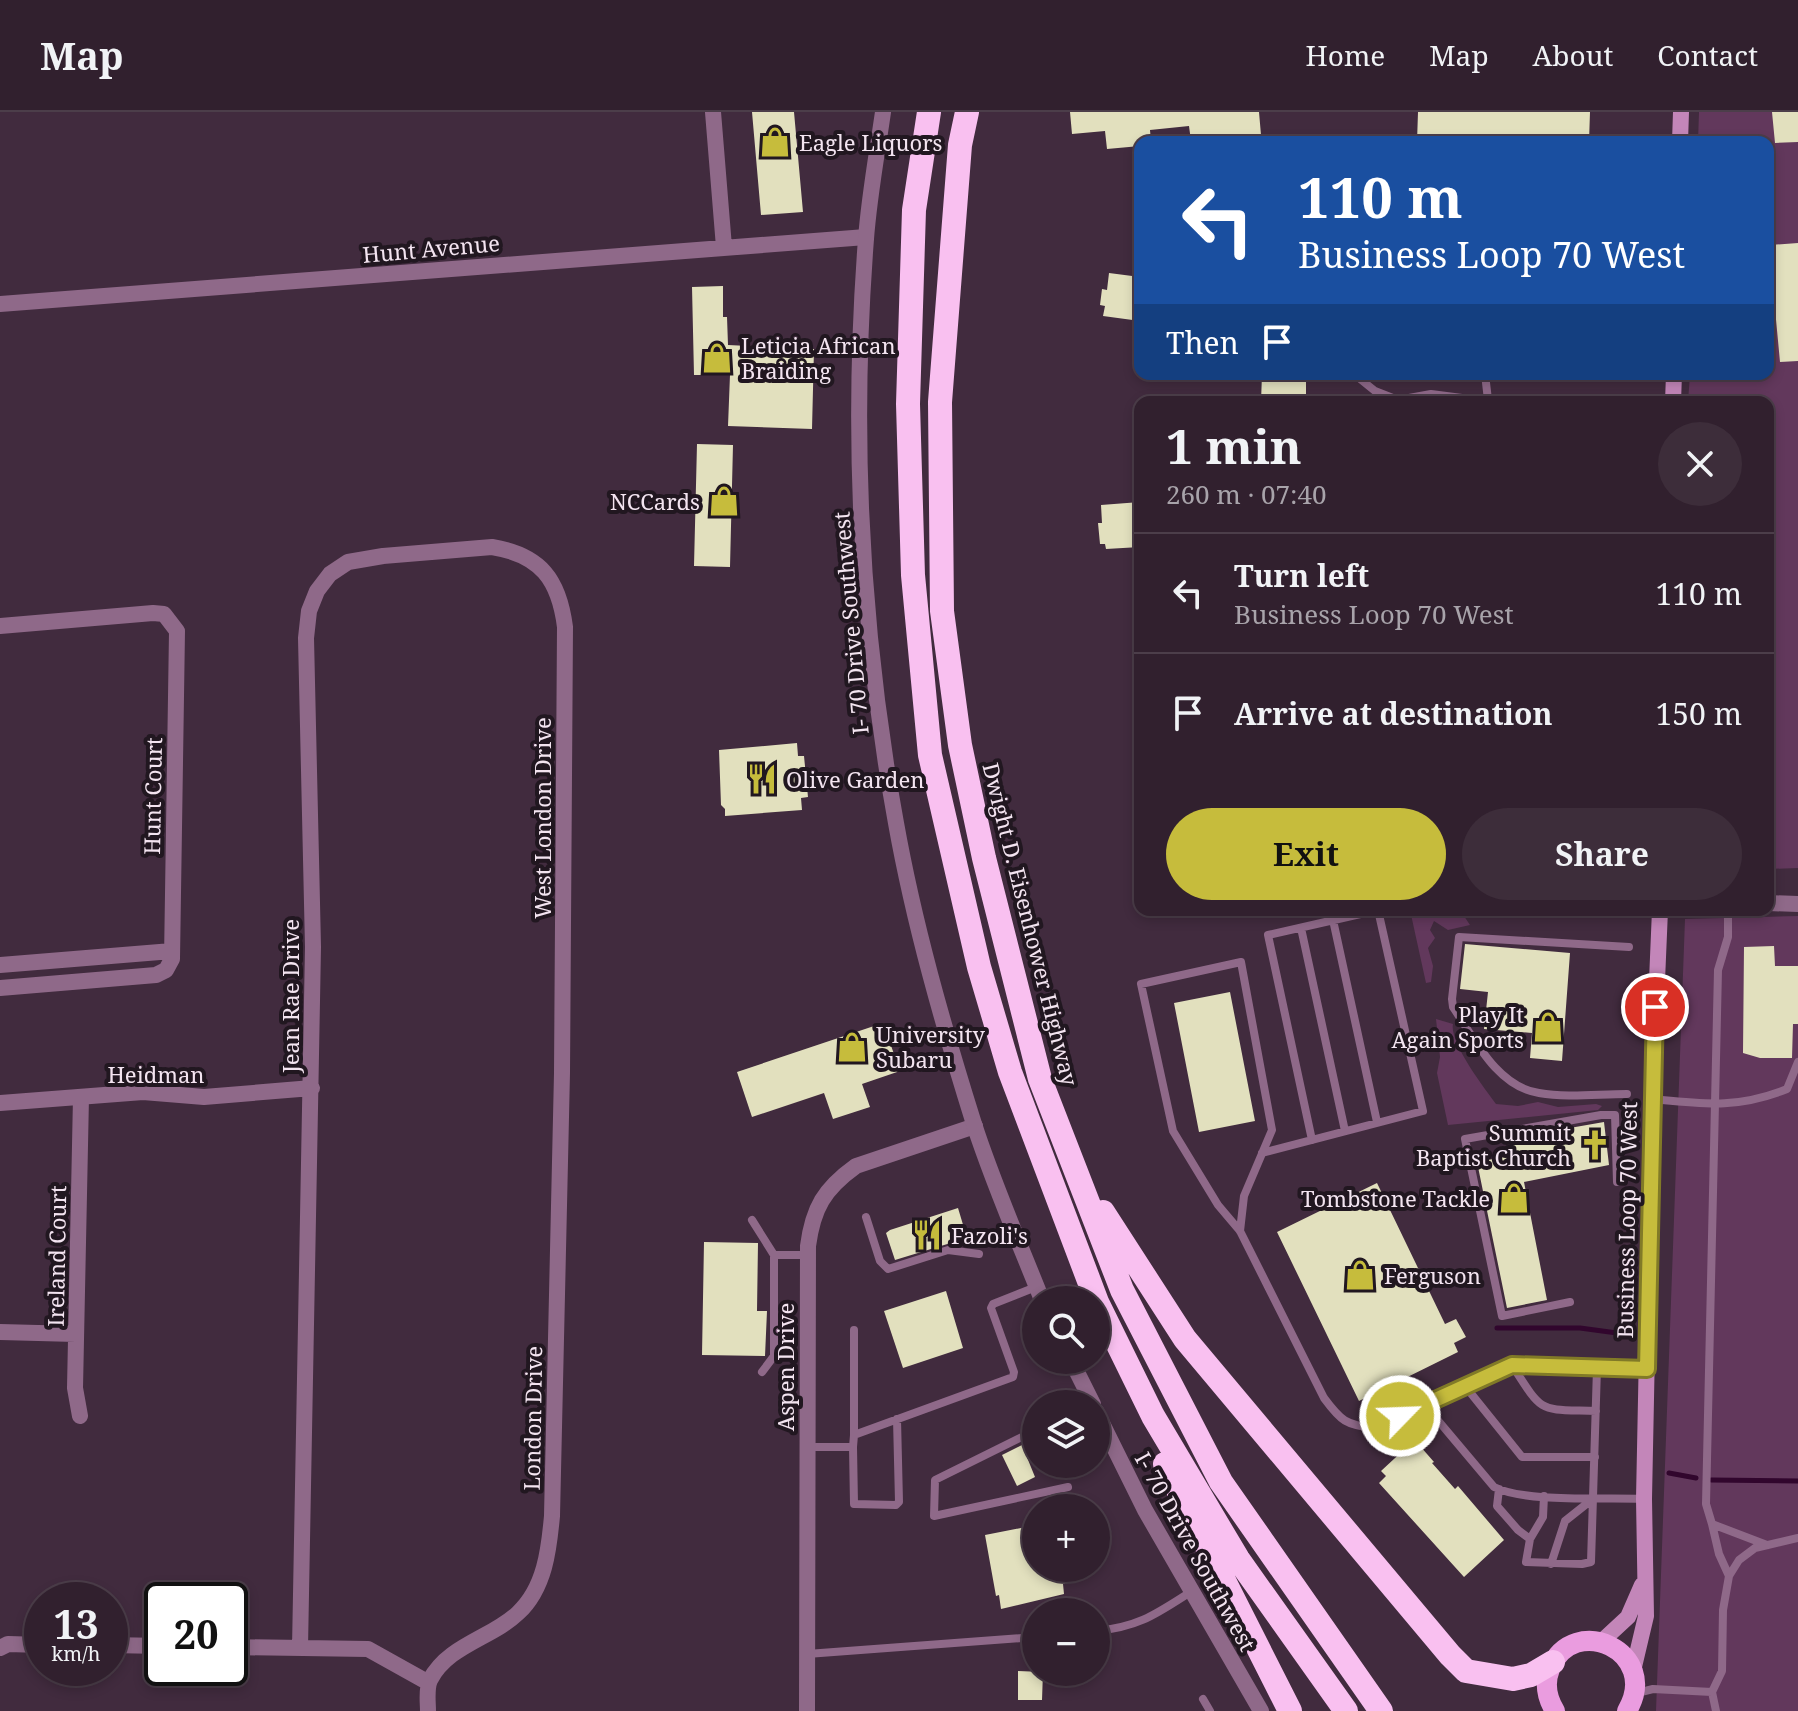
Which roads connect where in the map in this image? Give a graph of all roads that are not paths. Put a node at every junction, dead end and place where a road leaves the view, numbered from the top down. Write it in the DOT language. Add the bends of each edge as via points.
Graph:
graph roads {
  1 [pos="713,112"];
  2 [pos="883,112"];
  3 [pos="929,112"];
  4 [pos="967,112"];
  5 [pos="1681,112"];
  6 [pos="1680,136"];
  7 [pos="866,237"];
  8 [pos="724,247"];
  9 [pos="0,304"];
  10 [pos="1361,380"];
  11 [pos="1388,396"];
  12 [pos="1420,396"];
  13 [pos="1448,396"];
  14 [pos="543,569"];
  15 [pos="0,626"];
  16 [pos="1774,903"];
  17 [pos="1798,904"];
  18 [pos="1351,916"];
  19 [pos="1379,916"];
  20 [pos="1660,916"];
  21 [pos="1728,916"];
  22 [pos="1333,920"];
  23 [pos="1301,928"];
  24 [pos="1629,947"];
  25 [pos="172,951"];
  26 [pos="62,960"];
  27 [pos="5,965"];
  28 [pos="64,983"];
  29 [pos="6,988"];
  30 [pos="1798,1062"];
  31 [pos="562,1073"];
  32 [pos="312,1088"];
  33 [pos="1627,1094"];
  34 [pos="81,1097"];
  35 [pos="1652,1099"];
  36 [pos="0,1103"];
  37 [pos="1714,1105"];
  38 [pos="1377,1122"];
  39 [pos="975,1126"];
  40 [pos="1345,1131"];
  41 [pos="1312,1140"];
  42 [pos="1262,1153"];
  43 [pos="1075,1169"];
  44 [pos="1617,1182"];
  45 [pos="866,1217"];
  46 [pos="752,1220"];
  47 [pos="1240,1231"];
  48 [pos="979,1254"];
  49 [pos="774,1255"];
  50 [pos="808,1255"];
  51 [pos="1037,1286"];
  52 [pos="1022,1297"];
  53 [pos="1570,1302"];
  54 [pos="854,1330"];
  55 [pos="0,1332"];
  56 [pos="76,1334"];
  57 [pos="1512,1365"];
  58 [pos="1597,1368"];
  59 [pos="1647,1369"];
  60 [pos="762,1372"];
  61 [pos="1465,1386"];
  62 [pos="1425,1405"];
  63 [pos="1596,1411"];
  64 [pos="80,1416"];
  65 [pos="1153,1416"];
  66 [pos="897,1419"];
  67 [pos="854,1435"];
  68 [pos="1022,1437"];
  69 [pos="1110,1439"];
  70 [pos="807,1447"];
  71 [pos="853,1447"];
  72 [pos="1595,1457"];
  73 [pos="1068,1487"];
  74 [pos="1499,1489"];
  75 [pos="1544,1496"];
  76 [pos="1595,1497"];
  77 [pos="1644,1499"];
  78 [pos="1712,1524"];
  79 [pos="1530,1539"];
  80 [pos="1797,1541"];
  81 [pos="1767,1545"];
  82 [pos="1551,1564"];
  83 [pos="1729,1576"];
  84 [pos="1644,1579"];
  85 [pos="1192,1591"];
  86 [pos="1110,1629"];
  87 [pos="1022,1638"];
  88 [pos="1601,1642"];
  89 [pos="24,1644"];
  90 [pos="248,1647"];
  91 [pos="0,1648"];
  92 [pos="300,1648"];
  93 [pos="807,1654"];
  94 [pos="1553,1662"];
  95 [pos="1633,1671"];
  96 [pos="429,1683"];
  97 [pos="1712,1692"];
  98 [pos="1203,1699"];
  99 [pos="1629,1707"];
  100 [pos="428,1711"];
  101 [pos="807,1711"];
  102 [pos="1210,1711"];
  103 [pos="1261,1711"];
  104 [pos="1290,1711"];
  105 [pos="1346,1711"];
  106 [pos="1381,1711"];
  107 [pos="1555,1711"];
  108 [pos="1716,1711"];
  1 -- 8 [label="street"];
  2 -- 7 [label="street, I- 70 Drive Southwest"];
  3 -- 65 [label="highway" via="914,210 908,404 913,575 930,755 979,967 1010,1072 1097,1302"];
  4 -- 43 [label="highway, Dwight D. Eisenhower Highway" via="940,402 942,611 960,745 984,858 1040,1079"];
  5 -- 6 [label="main road"];
  7 -- 8 [label="street, Hunt Avenue"];
  7 -- 39 [label="street, I- 70 Drive Southwest" via="860,453 872,666 899,838"];
  8 -- 9 [label="street, Hunt Avenue"];
  10 -- 11 [label="lane"];
  12 -- 13 [label="lane"];
  14 -- 31 [label="street, West London Drive" via="554,584 565,627"];
  14 -- 32 [label="street, Jean Rae Drive" via="527,557 492,547 383,556 348,562 317,591 306,638"];
  15 -- 25 [label="street, Hunt Court" via="153,613 172,621 177,631"];
  16 -- 17 [label="street"];
  18 -- 22 [label="lane"];
  19 -- 38 [label="lane" via="1423,1111"];
  20 -- 35 [label="main road, Business Loop 70 West"];
  21 -- 37 [label="lane" via="1718,970"];
  22 -- 23 [label="lane"];
  22 -- 38 [label="lane"];
  23 -- 40 [label="lane"];
  23 -- 41 [label="lane" via="1268,935"];
  24 -- 33 [label="lane" via="1459,937 1452,999 1493,1065 1522,1088 1549,1094"];
  25 -- 26 [label="street"];
  25 -- 28 [label="street, Hunt Court" via="166,970 156,975"];
  26 -- 27 [label="street"];
  26 -- 28 [label="lane"];
  27 -- 29 [label="lane"];
  28 -- 29 [label="street"];
  30 -- 37 [label="lane" via="1787,1089 1759,1100"];
  31 -- 96 [label="street, London Drive" via="549,1555 519,1613 457,1652"];
  32 -- 34 [label="street, Heidman" via="204,1097 143,1092"];
  32 -- 92 [label="street, Jean Rae Drive"];
  34 -- 36 [label="street, Heidman"];
  34 -- 56 [label="street, Ireland Court"];
  35 -- 37 [label="lane"];
  35 -- 59 [label="main road, Business Loop 70 West"];
  37 -- 78 [label="lane" via="1706,1504"];
  38 -- 40 [label="lane"];
  39 -- 50 [label="street, Aspen Drive" via="856,1166 840,1177 812,1218"];
  39 -- 51 [label="street, I- 70 Drive Southwest"];
  40 -- 41 [label="lane"];
  41 -- 42 [label="lane"];
  42 -- 47 [label="lane" via="1244,1196"];
  42 -- 47 [label="lane" via="1272,1130 1241,962 1141,984 1173,1131"];
  43 -- 94 [label="highway" via="1185,1339 1450,1655 1466,1671 1513,1679"];
  43 -- 106 [label="highway, Dwight D. Eisenhower Highway" via="1122,1290 1221,1482"];
  44 -- 53 [label="lane" via="1615,1115 1465,1139 1502,1316"];
  45 -- 48 [label="lane" via="880,1261 888,1269 948,1250"];
  46 -- 49 [label="lane"];
  47 -- 62 [label="lane" via="1338,1417 1374,1428"];
  49 -- 50 [label="lane"];
  49 -- 60 [label="lane" via="774,1356"];
  50 -- 70 [label="street, Aspen Drive"];
  52 -- 66 [label="lane" via="991,1308 1013,1377"];
  54 -- 67 [label="lane"];
  55 -- 56 [label="street"];
  56 -- 64 [label="street, Ireland Court"];
  57 -- 58 [label="lane"];
  57 -- 61 [label="lane"];
  57 -- 63 [label="lane" via="1539,1405"];
  58 -- 59 [label="lane"];
  58 -- 63 [label="lane"];
  59 -- 77 [label="main road, Business Loop 70 West"];
  61 -- 62 [label="lane"];
  61 -- 72 [label="lane" via="1522,1457"];
  62 -- 74 [label="lane"];
  63 -- 72 [label="lane"];
  65 -- 104 [label="highway" via="1160,1455"];
  65 -- 105 [label="highway" via="1238,1559"];
  66 -- 67 [label="lane"];
  66 -- 71 [label="lane" via="896,1505 854,1504"];
  67 -- 71 [label="lane"];
  68 -- 73 [label="lane" via="935,1480 934,1516"];
  69 -- 85 [label="street, I- 70 Drive Southwest"];
  70 -- 71 [label="lane"];
  70 -- 93 [label="street, Aspen Drive"];
  72 -- 76 [label="lane"];
  74 -- 75 [label="lane"];
  74 -- 79 [label="lane" via="1497,1506"];
  75 -- 76 [label="lane"];
  75 -- 79 [label="lane" via="1541,1523"];
  76 -- 77 [label="lane"];
  76 -- 82 [label="lane" via="1565,1521"];
  76 -- 82 [label="lane" via="1591,1562"];
  77 -- 84 [label="main road, Business Loop 70 West"];
  78 -- 81 [label="lane"];
  78 -- 83 [label="lane"];
  79 -- 82 [label="lane" via="1526,1562"];
  80 -- 81 [label="lane"];
  81 -- 83 [label="lane" via="1739,1560"];
  83 -- 97 [label="lane" via="1722,1671"];
  84 -- 88 [label="main road, Business Loop 70 West" via="1628,1617"];
  84 -- 95 [label="main road, Business Loop 70 West" via="1646,1616"];
  85 -- 86 [label="lane" via="1146,1620"];
  85 -- 103 [label="street, I- 70 Drive Southwest"];
  87 -- 93 [label="lane"];
  88 -- 94 [label="main road" via="1574,1644"];
  88 -- 95 [label="main road" via="1621,1652"];
  89 -- 91 [label="street"];
  90 -- 92 [label="street"];
  92 -- 96 [label="street" via="368,1649"];
  93 -- 101 [label="street, Aspen Drive"];
  94 -- 107 [label="main road" via="1547,1689"];
  95 -- 99 [label="main road"];
  96 -- 100 [label="street"];
  97 -- 99 [label="lane" via="1653,1689"];
  97 -- 108 [label="lane"];
  98 -- 102 [label="lane"];
}
